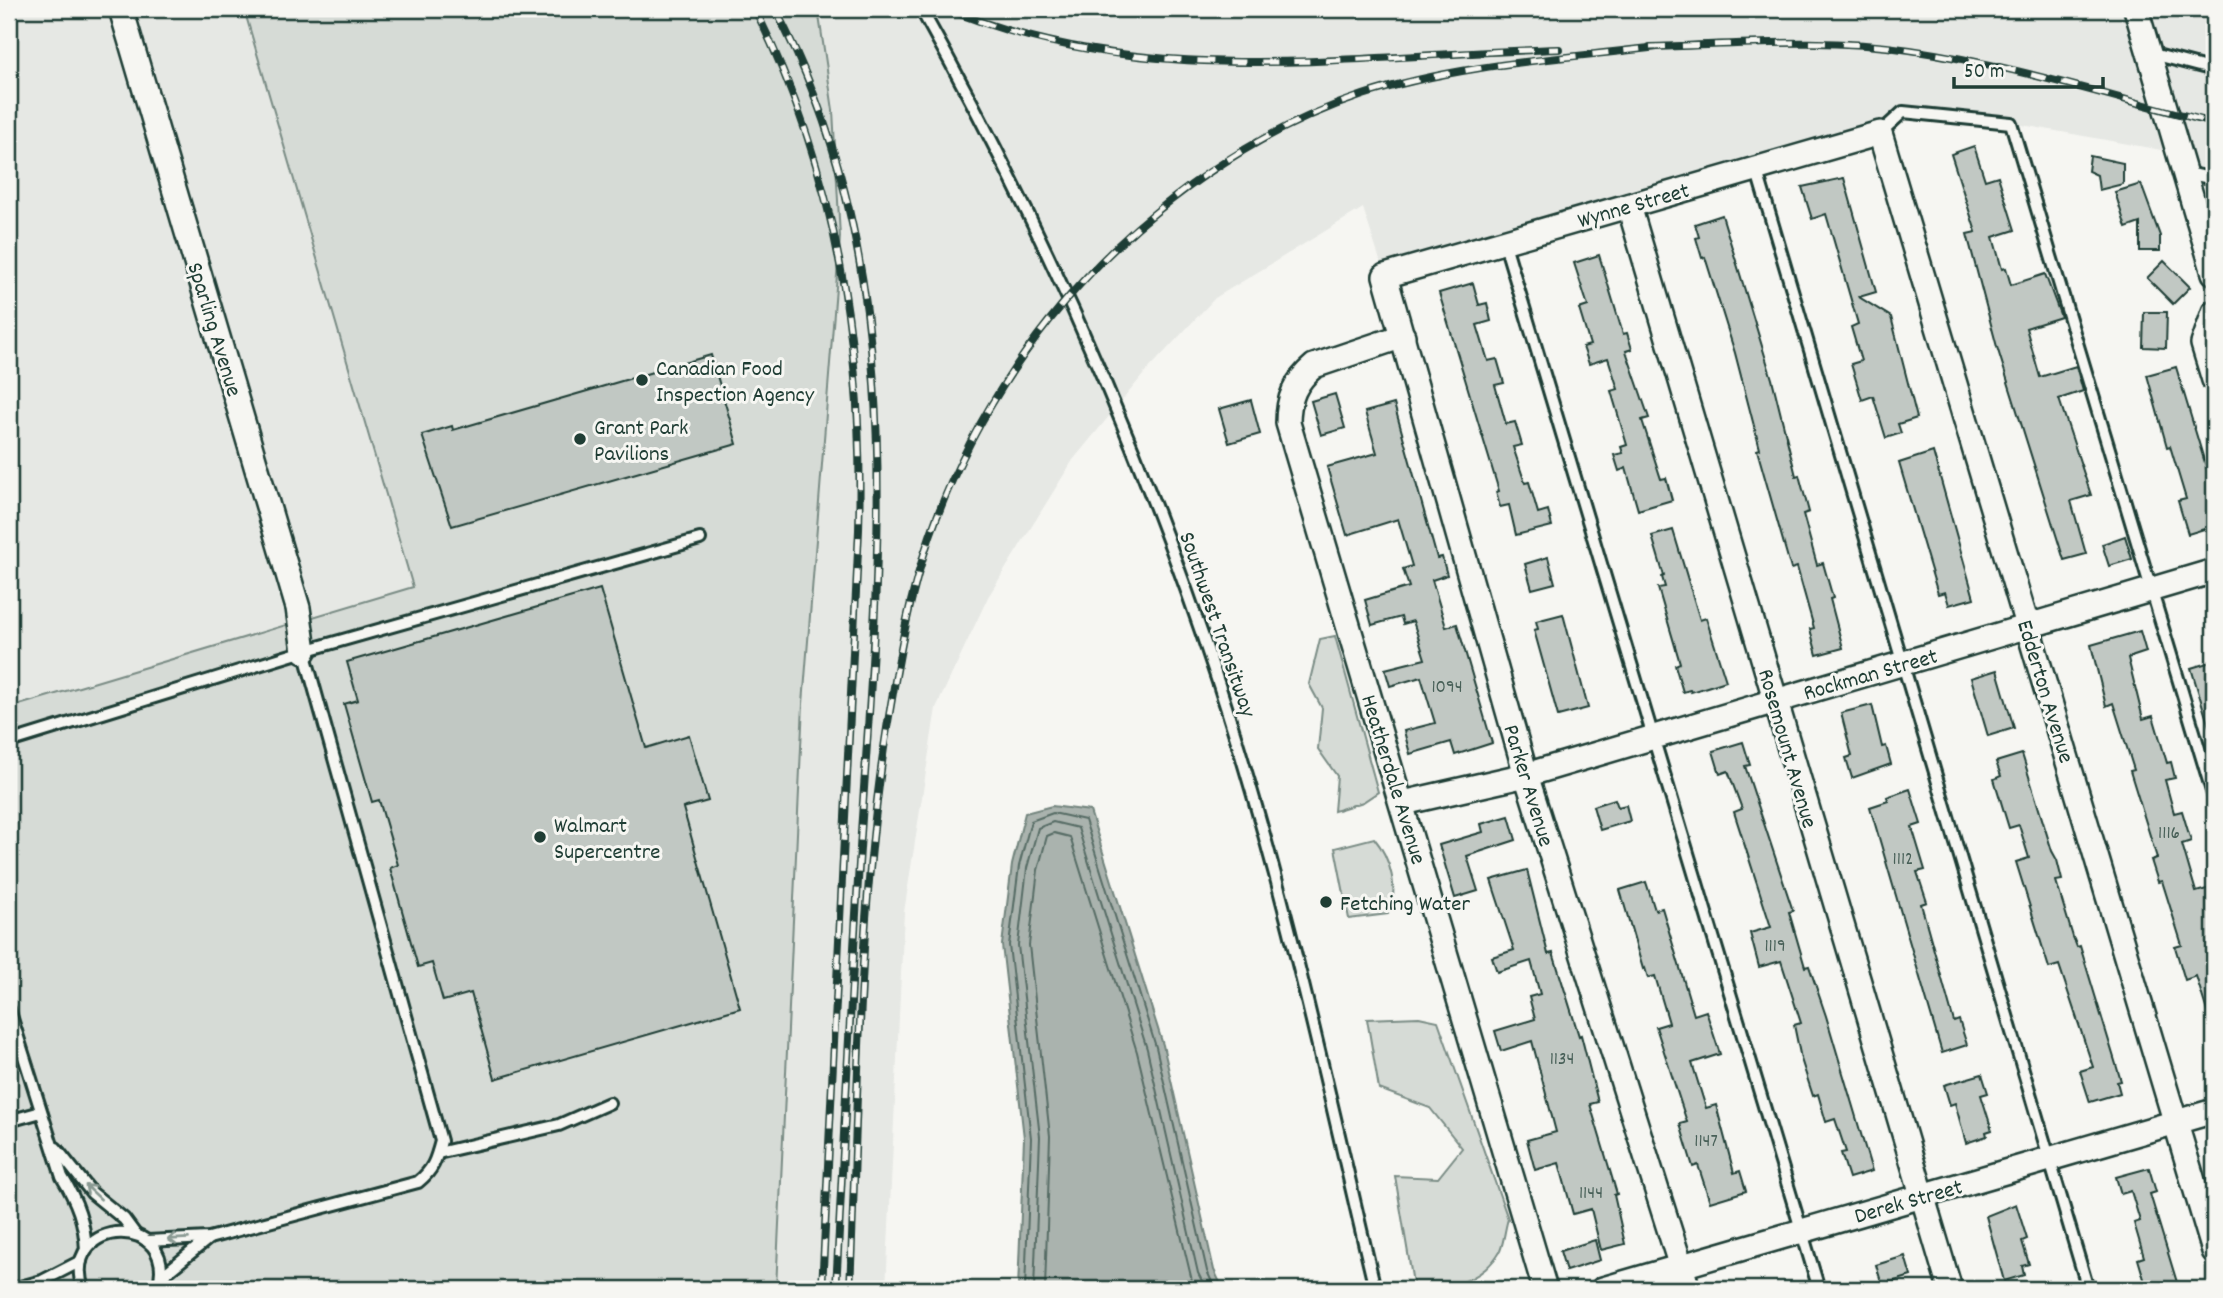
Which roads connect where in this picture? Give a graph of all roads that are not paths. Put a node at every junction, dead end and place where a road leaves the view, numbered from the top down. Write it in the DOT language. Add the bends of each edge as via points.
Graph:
graph roads {
  1 [pos="121,9"];
  2 [pos="921,9"];
  3 [pos="2136,9"];
  4 [pos="2149,53"];
  5 [pos="2214,70"];
  6 [pos="1880,133"];
  7 [pos="1756,169"];
  8 [pos="2183,172"];
  9 [pos="2214,179"];
  10 [pos="1629,206"];
  11 [pos="1504,241"];
  12 [pos="2214,274"];
  13 [pos="1385,276"];
  14 [pos="2214,312"];
  15 [pos="1403,336"];
  16 [pos="2214,380"];
  17 [pos="700,539"];
  18 [pos="2214,570"];
  19 [pos="2153,590"];
  20 [pos="2028,626"];
  21 [pos="304,651"];
  22 [pos="1904,663"];
  23 [pos="1775,700"];
  24 [pos="1651,737"];
  25 [pos="9,742"];
  26 [pos="1526,775"];
  27 [pos="2214,798"];
  28 [pos="1403,803"];
  29 [pos="9,1009"];
  30 [pos="609,1103"];
  31 [pos="2214,1111"];
  32 [pos="41,1112"];
  33 [pos="9,1121"];
  34 [pos="2176,1123"];
  35 [pos="54,1146"];
  36 [pos="438,1153"];
  37 [pos="2050,1159"];
  38 [pos="1921,1196"];
  39 [pos="1802,1232"];
  40 [pos="135,1234"];
  41 [pos="209,1238"];
  42 [pos="147,1241"];
  43 [pos="2214,1251"];
  44 [pos="83,1256"];
  45 [pos="161,1277"];
  46 [pos="1685,1278"];
  47 [pos="13,1289"];
  48 [pos="83,1289"];
  49 [pos="158,1289"];
  50 [pos="1375,1289"];
  51 [pos="1545,1289"];
  52 [pos="1603,1289"];
  53 [pos="1819,1289"];
  54 [pos="1950,1289"];
  55 [pos="2088,1289"];
  1 -- 21 [label="street, Sparling Avenue" via="298,608"];
  2 -- 50 [label="lane, Southwest Transitway" via="1001,155 1061,280 1192,603 1261,825"];
  3 -- 4 [label="street"];
  4 -- 5 [label="lane"];
  4 -- 8 [label="street"];
  6 -- 7 [label="street, Wynne Street"];
  6 -- 19 [label="lane" via="1903,112 2011,123"];
  6 -- 20 [label="street, Edderton Avenue"];
  7 -- 10 [label="street, Wynne Street"];
  7 -- 22 [label="lane"];
  8 -- 9 [label="lane"];
  8 -- 12 [label="street"];
  10 -- 11 [label="street, Wynne Street"];
  10 -- 23 [label="street, Rosemount Avenue"];
  11 -- 13 [label="street, Wynne Street"];
  11 -- 24 [label="lane"];
  13 -- 15 [label="street, Parker Avenue"];
  14 -- 16 [label="street" via="2203,344"];
  15 -- 26 [label="street, Parker Avenue"];
  15 -- 28 [label="street, Heatherdale Avenue" via="1314,366 1291,394 1288,423"];
  17 -- 21 [label="lane"];
  18 -- 19 [label="street, Rockman Street"];
  19 -- 20 [label="street, Rockman Street"];
  19 -- 27 [label="lane"];
  20 -- 22 [label="street, Rockman Street"];
  20 -- 34 [label="street, Edderton Avenue"];
  21 -- 25 [label="lane"];
  21 -- 36 [label="lane" via="441,1142"];
  22 -- 23 [label="street, Rockman Street"];
  22 -- 37 [label="lane"];
  23 -- 24 [label="street, Rockman Street"];
  23 -- 38 [label="street, Rosemount Avenue"];
  24 -- 26 [label="street, Rockman Street"];
  24 -- 39 [label="lane"];
  26 -- 28 [label="street, Rockman Street"];
  26 -- 46 [label="street, Parker Avenue"];
  28 -- 51 [label="street, Heatherdale Avenue"];
  29 -- 32 [label="lane"];
  30 -- 36 [label="lane" via="559,1125"];
  31 -- 34 [label="street, Derek Street"];
  32 -- 33 [label="lane"];
  32 -- 35 [label="lane"];
  34 -- 37 [label="street, Derek Street"];
  34 -- 43 [label="street, Edderton Avenue"];
  40 -- 35 [label="lane, one-way" via="92,1193"];
  35 -- 44 [label="lane" via="85,1230"];
  36 -- 41 [label="lane" via="433,1169 418,1182"];
  37 -- 38 [label="street, Derek Street"];
  37 -- 55 [label="lane"];
  38 -- 39 [label="street, Derek Street"];
  38 -- 54 [label="street, Rosemount Avenue"];
  39 -- 46 [label="street, Derek Street"];
  39 -- 53 [label="lane"];
  40 -- 42 [label="lane"];
  40 -- 44 [label="lane" via="108,1233 96,1239"];
  41 -- 42 [label="lane, one-way"];
  41 -- 45 [label="lane"];
  42 -- 45 [label="lane" via="156,1251"];
  44 -- 47 [label="lane" via="42,1281"];
  44 -- 48 [label="lane" via="79,1274"];
  45 -- 49 [label="lane"];
  46 -- 52 [label="street, Derek Street"];
}
